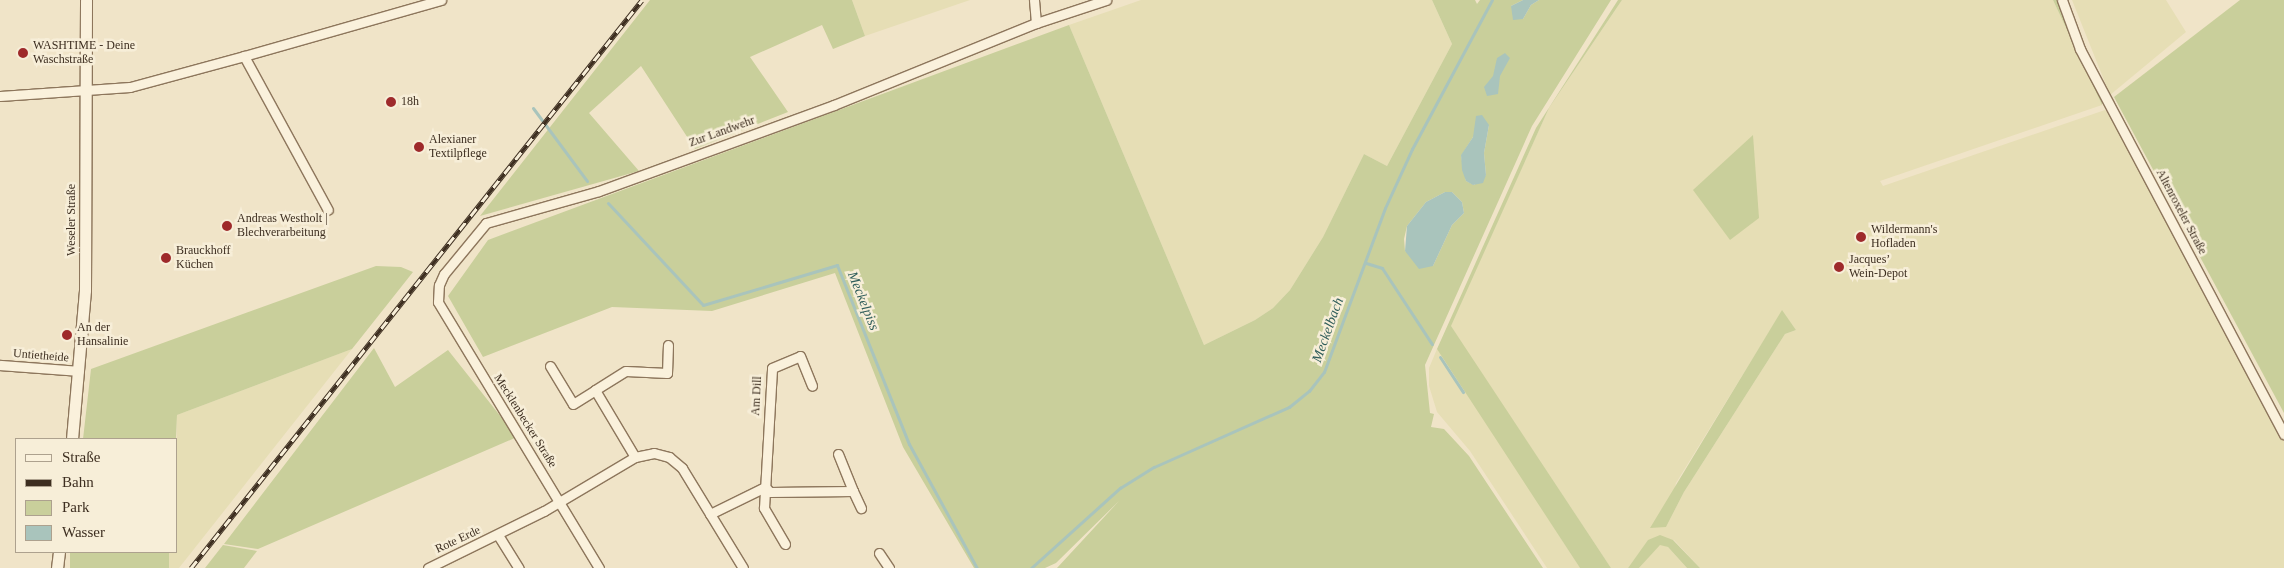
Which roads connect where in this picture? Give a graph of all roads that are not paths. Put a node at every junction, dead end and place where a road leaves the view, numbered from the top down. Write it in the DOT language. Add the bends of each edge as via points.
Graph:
graph roads {
  1 [pos="86,0"];
  2 [pos="442,0"];
  3 [pos="1034,0"];
  4 [pos="1106,0"];
  5 [pos="2062,0"];
  6 [pos="1036,24"];
  7 [pos="244,56"];
  8 [pos="87,90"];
  9 [pos="0,96"];
  10 [pos="328,210"];
  11 [pos="439,285"];
  12 [pos="668,345"];
  13 [pos="0,365"];
  14 [pos="550,366"];
  15 [pos="79,371"];
  16 [pos="812,386"];
  17 [pos="596,390"];
  18 [pos="2284,434"];
  19 [pos="72,438"];
  20 [pos="838,454"];
  21 [pos="635,456"];
  22 [pos="765,487"];
  23 [pos="853,492"];
  24 [pos="560,502"];
  25 [pos="861,508"];
  26 [pos="710,514"];
  27 [pos="498,535"];
  28 [pos="785,544"];
  29 [pos="59,553"];
  30 [pos="879,553"];
  31 [pos="57,568"];
  32 [pos="428,568"];
  33 [pos="519,568"];
  34 [pos="598,568"];
  35 [pos="743,568"];
  36 [pos="889,568"];
  1 -- 8 [label="main road, Weseler Straße"];
  2 -- 7 [label="street"];
  3 -- 6 [label="street"];
  4 -- 6 [label="street, Zur Landwehr"];
  5 -- 18 [label="street, Altenroxeler Straße" via="2080,50"];
  6 -- 11 [label="street, Zur Landwehr" via="834,105 626,181 486,223 444,274"];
  7 -- 8 [label="street" via="130,87"];
  7 -- 10 [label="street"];
  8 -- 9 [label="street"];
  8 -- 15 [label="main road, Weseler Straße" via="85,290"];
  11 -- 24 [label="street, Mecklenbecker Straße" via="438,302 442,311"];
  12 -- 17 [label="street" via="667,373 626,371"];
  13 -- 15 [label="street, Untietheide"];
  14 -- 17 [label="street" via="573,404"];
  15 -- 19 [label="main road, Weseler Straße"];
  16 -- 22 [label="street, Am Dill" via="800,356 772,368"];
  17 -- 21 [label="street"];
  20 -- 23 [label="street"];
  21 -- 24 [label="street"];
  21 -- 26 [label="street" via="654,453 669,457 682,468"];
  22 -- 23 [label="street" via="770,492"];
  22 -- 26 [label="street"];
  22 -- 28 [label="street, Am Dill" via="764,508"];
  23 -- 25 [label="street"];
  24 -- 27 [label="street, Rote Erde"];
  24 -- 34 [label="street, Mecklenbecker Straße"];
  26 -- 35 [label="street"];
  27 -- 32 [label="street, Rote Erde"];
  27 -- 33 [label="street, Rote Erde"];
  29 -- 31 [label="main road"];
  30 -- 36 [label="street"];
}
